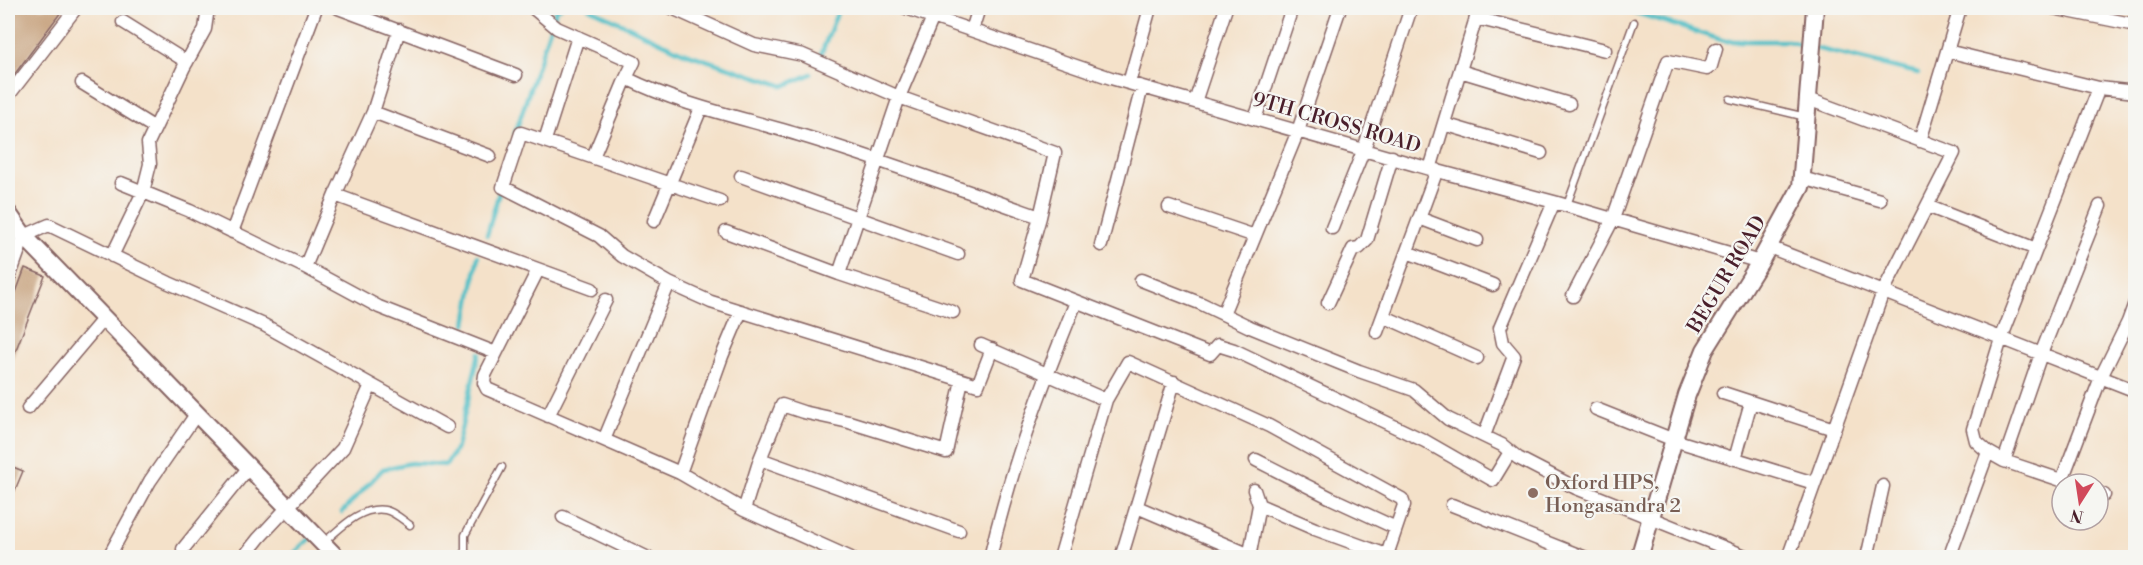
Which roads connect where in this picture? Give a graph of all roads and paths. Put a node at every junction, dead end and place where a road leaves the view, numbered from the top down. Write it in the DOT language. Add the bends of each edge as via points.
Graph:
graph roads {
  1 [pos="76,8"];
  2 [pos="208,8"];
  3 [pos="316,8"];
  4 [pos="338,8"];
  5 [pos="533,8"];
  6 [pos="672,8"];
  7 [pos="912,8"];
  8 [pos="979,8"];
  9 [pos="1150,8"];
  10 [pos="1226,8"];
  11 [pos="1292,8"];
  12 [pos="1340,8"];
  13 [pos="1411,8"];
  14 [pos="1815,8"];
  15 [pos="1960,8"];
  16 [pos="2053,8"];
  17 [pos="1477,13"];
  18 [pos="933,16"];
  19 [pos="123,22"];
  20 [pos="1634,22"];
  21 [pos="2136,25"];
  22 [pos="399,30"];
  23 [pos="972,30"];
  24 [pos="578,38"];
  25 [pos="1716,48"];
  26 [pos="1605,50"];
  27 [pos="1947,51"];
  28 [pos="187,62"];
  29 [pos="1460,71"];
  30 [pos="516,75"];
  31 [pos="626,78"];
  32 [pos="82,83"];
  33 [pos="1129,83"];
  34 [pos="1142,87"];
  35 [pos="2099,88"];
  36 [pos="2136,92"];
  37 [pos="8,96"];
  38 [pos="898,97"];
  39 [pos="1730,99"];
  40 [pos="1808,99"];
  41 [pos="1195,102"];
  42 [pos="1569,104"];
  43 [pos="701,108"];
  44 [pos="373,112"];
  45 [pos="1806,117"];
  46 [pos="1255,119"];
  47 [pos="1444,124"];
  48 [pos="156,128"];
  49 [pos="1298,131"];
  50 [pos="545,140"];
  51 [pos="1920,141"];
  52 [pos="1364,149"];
  53 [pos="1541,153"];
  54 [pos="490,156"];
  55 [pos="593,157"];
  56 [pos="1392,157"];
  57 [pos="877,160"];
  58 [pos="1434,170"];
  59 [pos="741,176"];
  60 [pos="1802,178"];
  61 [pos="121,183"];
  62 [pos="669,183"];
  63 [pos="143,192"];
  64 [pos="336,195"];
  65 [pos="1880,200"];
  66 [pos="720,201"];
  67 [pos="1560,203"];
  68 [pos="1927,206"];
  69 [pos="2100,206"];
  70 [pos="1169,207"];
  71 [pos="8,213"];
  72 [pos="1040,218"];
  73 [pos="1419,218"];
  74 [pos="858,219"];
  75 [pos="1613,219"];
  76 [pos="654,221"];
  77 [pos="1332,228"];
  78 [pos="232,232"];
  79 [pos="726,232"];
  80 [pos="24,236"];
  81 [pos="1255,236"];
  82 [pos="1477,240"];
  83 [pos="1101,245"];
  84 [pos="2036,249"];
  85 [pos="1407,252"];
  86 [pos="958,254"];
  87 [pos="1765,255"];
  88 [pos="112,256"];
  89 [pos="305,267"];
  90 [pos="538,270"];
  91 [pos="839,274"];
  92 [pos="1141,280"];
  93 [pos="8,281"];
  94 [pos="669,283"];
  95 [pos="1493,285"];
  96 [pos="592,289"];
  97 [pos="1883,292"];
  98 [pos="1574,296"];
  99 [pos="606,300"];
  100 [pos="2136,300"];
  101 [pos="1076,302"];
  102 [pos="1328,303"];
  103 [pos="741,311"];
  104 [pos="953,312"];
  105 [pos="1223,314"];
  106 [pos="1383,316"];
  107 [pos="104,318"];
  108 [pos="1377,332"];
  109 [pos="2001,339"];
  110 [pos="496,353"];
  111 [pos="2041,354"];
  112 [pos="1477,358"];
  113 [pos="1047,373"];
  114 [pos="2101,376"];
  115 [pos="962,380"];
  116 [pos="1174,382"];
  117 [pos="371,385"];
  118 [pos="2136,391"];
  119 [pos="1723,393"];
  120 [pos="1106,400"];
  121 [pos="1751,402"];
  122 [pos="27,408"];
  123 [pos="1596,409"];
  124 [pos="197,413"];
  125 [pos="548,416"];
  126 [pos="447,427"];
  127 [pos="1834,429"];
  128 [pos="1484,436"];
  129 [pos="604,440"];
  130 [pos="1674,440"];
  131 [pos="1510,452"];
  132 [pos="1988,452"];
  133 [pos="760,459"];
  134 [pos="1735,459"];
  135 [pos="1256,460"];
  136 [pos="2004,461"];
  137 [pos="249,467"];
  138 [pos="502,467"];
  139 [pos="2071,472"];
  140 [pos="680,473"];
  141 [pos="2050,476"];
  142 [pos="1814,483"];
  143 [pos="1883,486"];
  144 [pos="1254,490"];
  145 [pos="1259,505"];
  146 [pos="1452,505"];
  147 [pos="288,507"];
  148 [pos="1137,507"];
  149 [pos="744,510"];
  150 [pos="563,517"];
  151 [pos="1650,517"];
  152 [pos="410,525"];
  153 [pos="1396,528"];
  154 [pos="959,531"];
  155 [pos="183,549"];
  156 [pos="331,553"];
  157 [pos="1250,556"];
  158 [pos="1390,556"];
  159 [pos="108,558"];
  160 [pos="243,558"];
  161 [pos="469,558"];
  162 [pos="648,558"];
  163 [pos="851,558"];
  164 [pos="990,558"];
  165 [pos="1060,558"];
  166 [pos="1121,558"];
  167 [pos="1586,558"];
  168 [pos="1639,558"];
  169 [pos="1750,558"];
  170 [pos="1788,558"];
  171 [pos="1867,558"];
  172 [pos="1949,558"];
  1 -- 37 [label="street"];
  2 -- 28 [label="street" via="205,29"];
  3 -- 78 [label="street"];
  4 -- 22 [label="street"];
  5 -- 24 [label="street" via="557,28"];
  6 -- 38 [label="street" via="754,45 803,55"];
  7 -- 18 [label="street, 9TH CROSS ROAD"];
  8 -- 23 [label="street"];
  9 -- 33 [label="street"];
  10 -- 41 [label="street"];
  11 -- 46 [label="street"];
  12 -- 49 [label="street"];
  13 -- 52 [label="street"];
  14 -- 40 [label="main road, BEGUR ROAD"];
  15 -- 27 [label="street"];
  16 -- 21 [label="street"];
  17 -- 26 [label="street"];
  17 -- 29 [label="street"];
  18 -- 23 [label="street, 9TH CROSS ROAD"];
  18 -- 38 [label="street"];
  19 -- 28 [label="street"];
  20 -- 67 [label="lane"];
  22 -- 30 [label="street"];
  22 -- 44 [label="street"];
  23 -- 33 [label="street, 9TH CROSS ROAD"];
  24 -- 31 [label="street" via="634,62"];
  24 -- 50 [label="street"];
  25 -- 75 [label="street" via="1707,69 1668,61"];
  27 -- 35 [label="street"];
  27 -- 51 [label="street"];
  28 -- 48 [label="street"];
  29 -- 42 [label="street"];
  29 -- 47 [label="street"];
  31 -- 43 [label="street"];
  31 -- 55 [label="street"];
  32 -- 48 [label="street"];
  33 -- 34 [label="street, 9TH CROSS ROAD"];
  34 -- 41 [label="street, 9TH CROSS ROAD"];
  34 -- 83 [label="street"];
  35 -- 36 [label="street"];
  35 -- 84 [label="street"];
  38 -- 57 [label="street"];
  38 -- 72 [label="street" via="1055,153"];
  39 -- 45 [label="lane"];
  40 -- 45 [label="main road, BEGUR ROAD"];
  40 -- 51 [label="street"];
  41 -- 46 [label="street, 9TH CROSS ROAD"];
  43 -- 57 [label="street"];
  43 -- 62 [label="street"];
  44 -- 54 [label="street"];
  44 -- 64 [label="street"];
  45 -- 60 [label="main road, BEGUR ROAD"];
  46 -- 49 [label="street, 9TH CROSS ROAD"];
  47 -- 53 [label="street"];
  47 -- 58 [label="street"];
  48 -- 63 [label="street" via="148,143 150,164"];
  49 -- 52 [label="street, 9TH CROSS ROAD"];
  49 -- 81 [label="street"];
  50 -- 55 [label="street"];
  50 -- 94 [label="street" via="521,133 503,187 599,236 622,256"];
  51 -- 68 [label="street" via="1954,153"];
  52 -- 56 [label="street, 9TH CROSS ROAD"];
  52 -- 77 [label="street"];
  55 -- 62 [label="street"];
  56 -- 58 [label="street, 9TH CROSS ROAD"];
  56 -- 102 [label="street" via="1367,240 1353,249"];
  57 -- 72 [label="street"];
  57 -- 74 [label="street"];
  58 -- 67 [label="street, 9TH CROSS ROAD"];
  58 -- 73 [label="street"];
  59 -- 74 [label="street"];
  60 -- 65 [label="street"];
  60 -- 87 [label="main road, BEGUR ROAD"];
  61 -- 63 [label="street"];
  62 -- 66 [label="street"];
  62 -- 76 [label="street"];
  63 -- 78 [label="street"];
  63 -- 88 [label="street"];
  64 -- 89 [label="street"];
  64 -- 90 [label="street"];
  67 -- 75 [label="street, 9TH CROSS ROAD"];
  67 -- 128 [label="street" via="1500,328 1503,342 1514,356"];
  68 -- 84 [label="street"];
  68 -- 97 [label="street"];
  69 -- 111 [label="street"];
  70 -- 81 [label="street"];
  71 -- 80 [label="main road"];
  72 -- 101 [label="street" via="1022,280"];
  73 -- 82 [label="street"];
  73 -- 85 [label="street"];
  74 -- 86 [label="street"];
  74 -- 91 [label="street"];
  75 -- 87 [label="street, 9TH CROSS ROAD"];
  75 -- 98 [label="street"];
  78 -- 89 [label="street"];
  79 -- 91 [label="street"];
  80 -- 88 [label="street" via="49,225"];
  80 -- 93 [label="street"];
  80 -- 107 [label="main road"];
  81 -- 105 [label="street"];
  84 -- 109 [label="street"];
  85 -- 95 [label="street"];
  85 -- 106 [label="street"];
  87 -- 97 [label="street, 9TH CROSS ROAD"];
  87 -- 130 [label="main road, BEGUR ROAD" via="1705,350"];
  88 -- 117 [label="street" via="264,326"];
  89 -- 110 [label="street" via="379,307"];
  90 -- 96 [label="street"];
  90 -- 110 [label="street"];
  91 -- 104 [label="street"];
  92 -- 105 [label="street"];
  94 -- 103 [label="street"];
  94 -- 129 [label="street"];
  97 -- 109 [label="street, 9TH CROSS ROAD"];
  97 -- 127 [label="street"];
  99 -- 125 [label="street"];
  100 -- 114 [label="street"];
  101 -- 113 [label="street"];
  101 -- 131 [label="street" via="1210,354 1218,345 1234,350 1425,441 1493,480"];
  103 -- 115 [label="street"];
  103 -- 140 [label="street"];
  105 -- 128 [label="street" via="1414,390 1448,418"];
  106 -- 108 [label="street"];
  106 -- 112 [label="street"];
  107 -- 122 [label="street"];
  107 -- 124 [label="main road"];
  109 -- 111 [label="street, 9TH CROSS ROAD"];
  109 -- 132 [label="street" via="1973,429 1976,441"];
  110 -- 125 [label="street" via="485,375 488,389"];
  111 -- 114 [label="street, 9TH CROSS ROAD"];
  111 -- 136 [label="street"];
  113 -- 115 [label="street" via="986,347 978,385"];
  113 -- 120 [label="street"];
  113 -- 164 [label="street" via="1002,507"];
  114 -- 118 [label="street, 9TH CROSS ROAD"];
  114 -- 139 [label="street"];
  115 -- 133 [label="street" via="946,452 782,405"];
  116 -- 120 [label="street" via="1128,362"];
  116 -- 148 [label="street"];
  116 -- 153 [label="street" via="1269,426 1395,494 1404,505"];
  117 -- 126 [label="street"];
  117 -- 147 [label="street" via="343,448"];
  119 -- 121 [label="street"];
  120 -- 165 [label="street"];
  121 -- 127 [label="street"];
  121 -- 134 [label="street"];
  123 -- 130 [label="street"];
  124 -- 137 [label="main road"];
  124 -- 159 [label="street" via="150,481"];
  125 -- 129 [label="street"];
  127 -- 142 [label="street"];
  128 -- 131 [label="street"];
  129 -- 140 [label="street"];
  130 -- 134 [label="street"];
  130 -- 151 [label="main road, BEGUR ROAD"];
  131 -- 151 [label="street" via="1576,488"];
  132 -- 136 [label="street"];
  132 -- 172 [label="street"];
  133 -- 149 [label="street"];
  133 -- 154 [label="street"];
  134 -- 142 [label="street"];
  135 -- 153 [label="street"];
  136 -- 141 [label="street"];
  137 -- 147 [label="main road"];
  137 -- 155 [label="street"];
  138 -- 161 [label="lane" via="465,535"];
  140 -- 149 [label="street"];
  142 -- 170 [label="street"];
  143 -- 171 [label="street"];
  144 -- 145 [label="street"];
  145 -- 157 [label="street"];
  145 -- 158 [label="street"];
  146 -- 167 [label="street"];
  147 -- 156 [label="main road"];
  147 -- 160 [label="street"];
  148 -- 157 [label="street"];
  148 -- 166 [label="street"];
  149 -- 163 [label="street"];
  150 -- 162 [label="street"];
  151 -- 168 [label="main road, BEGUR ROAD"];
  151 -- 169 [label="street"];
  152 -- 156 [label="lane" via="387,510 357,515"];
  153 -- 158 [label="street"];
}
